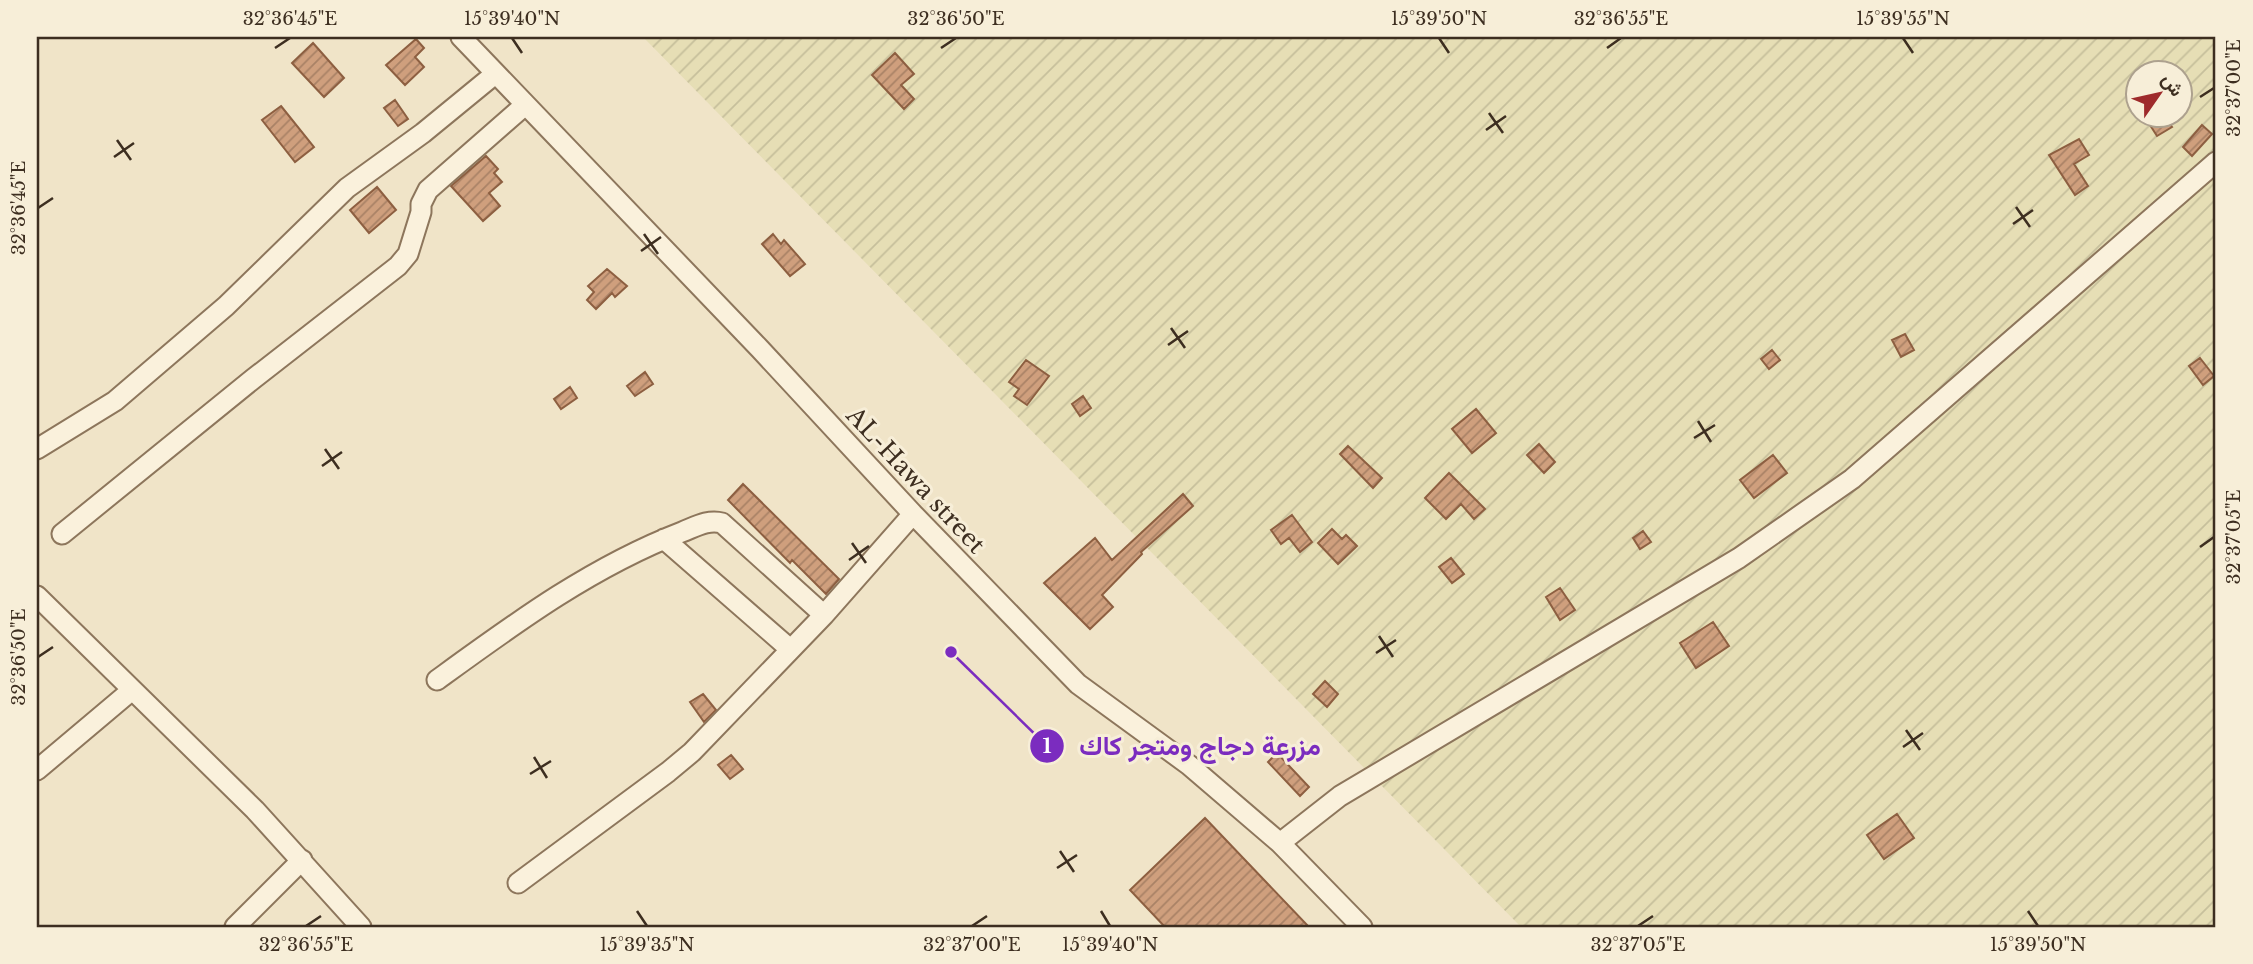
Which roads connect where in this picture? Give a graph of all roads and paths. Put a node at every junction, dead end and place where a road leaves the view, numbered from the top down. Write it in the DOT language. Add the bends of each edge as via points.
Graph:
graph roads {
  1 [pos="461,37"];
  2 [pos="495,74"];
  3 [pos="525,105"];
  4 [pos="2216,162"];
  5 [pos="37,450"];
  6 [pos="913,514"];
  7 [pos="62,534"];
  8 [pos="664,539"];
  9 [pos="37,596"];
  10 [pos="824,615"];
  11 [pos="790,649"];
  12 [pos="437,680"];
  13 [pos="132,690"];
  14 [pos="37,770"];
  15 [pos="1280,843"];
  16 [pos="302,860"];
  17 [pos="518,883"];
  18 [pos="235,927"];
  19 [pos="361,927"];
  20 [pos="1362,927"];
  1 -- 2 [label="street, AL-Hawa street"];
  2 -- 3 [label="street, AL-Hawa street"];
  2 -- 5 [label="street" via="353,183 226,306 115,401"];
  3 -- 6 [label="street, AL-Hawa street"];
  3 -- 7 [label="street" via="428,190 408,254 398,266"];
  4 -- 15 [label="street" via="1852,479 1739,558 1340,796"];
  6 -- 10 [label="street"];
  6 -- 15 [label="street, AL-Hawa street" via="1078,684 1189,765"];
  8 -- 10 [label="street" via="713,520 723,523"];
  8 -- 11 [label="street"];
  8 -- 12 [label="street" via="604,568 526,615"];
  9 -- 13 [label="street"];
  10 -- 11 [label="street"];
  11 -- 17 [label="street" via="692,752"];
  13 -- 14 [label="street"];
  13 -- 16 [label="street"];
  15 -- 20 [label="street, AL-Hawa street"];
  16 -- 18 [label="street"];
  16 -- 19 [label="street"];
}
